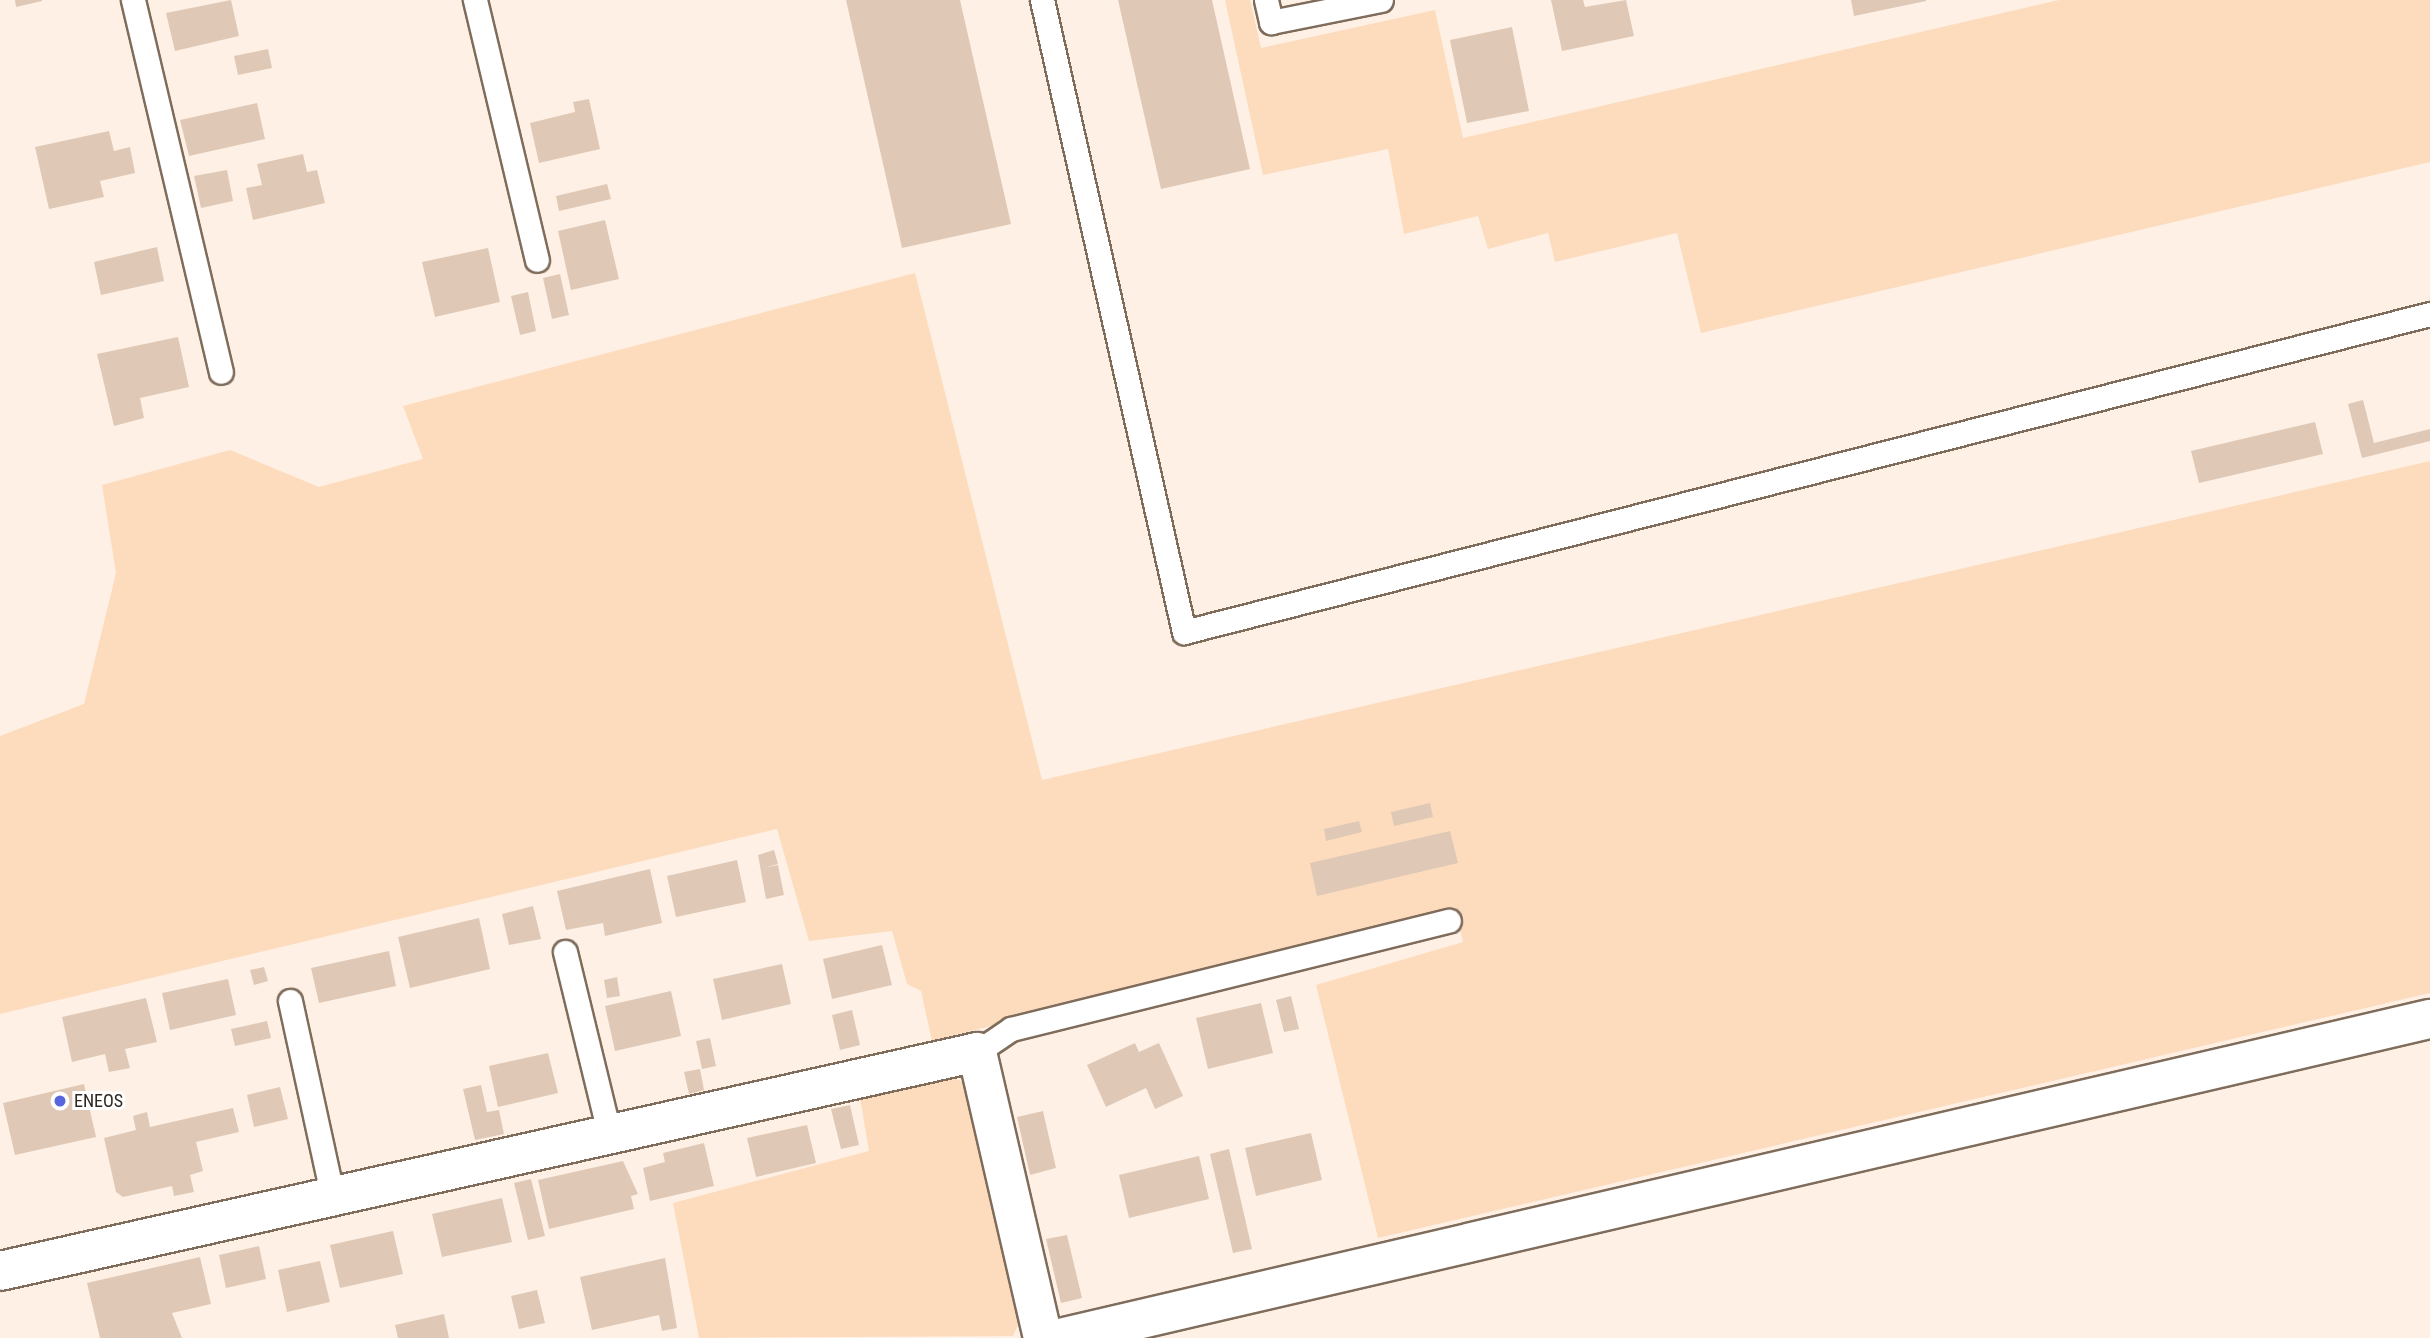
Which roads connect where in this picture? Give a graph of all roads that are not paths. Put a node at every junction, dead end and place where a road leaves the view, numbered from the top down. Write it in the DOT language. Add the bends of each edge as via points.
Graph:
graph roads {
  1 [pos="133,0"];
  2 [pos="475,0"];
  3 [pos="1042,0"];
  4 [pos="1266,0"];
  5 [pos="1381,0"];
  6 [pos="537,261"];
  7 [pos="2430,314"];
  8 [pos="221,372"];
  9 [pos="1449,921"];
  10 [pos="565,952"];
  11 [pos="290,1001"];
  12 [pos="2430,1019"];
  13 [pos="977,1052"];
  14 [pos="610,1136"];
  15 [pos="333,1199"];
  16 [pos="0,1272"];
  17 [pos="1043,1338"];
  18 [pos="1060,1338"];
  1 -- 8 [label="lane"];
  2 -- 6 [label="lane"];
  3 -- 7 [label="lane" via="1184,632"];
  4 -- 5 [label="lane" via="1271,22"];
  9 -- 13 [label="lane" via="1011,1028"];
  10 -- 14 [label="lane"];
  11 -- 15 [label="lane"];
  12 -- 18 [label="street"];
  13 -- 14 [label="street"];
  13 -- 17 [label="street"];
  14 -- 15 [label="street"];
  15 -- 16 [label="street"];
}
